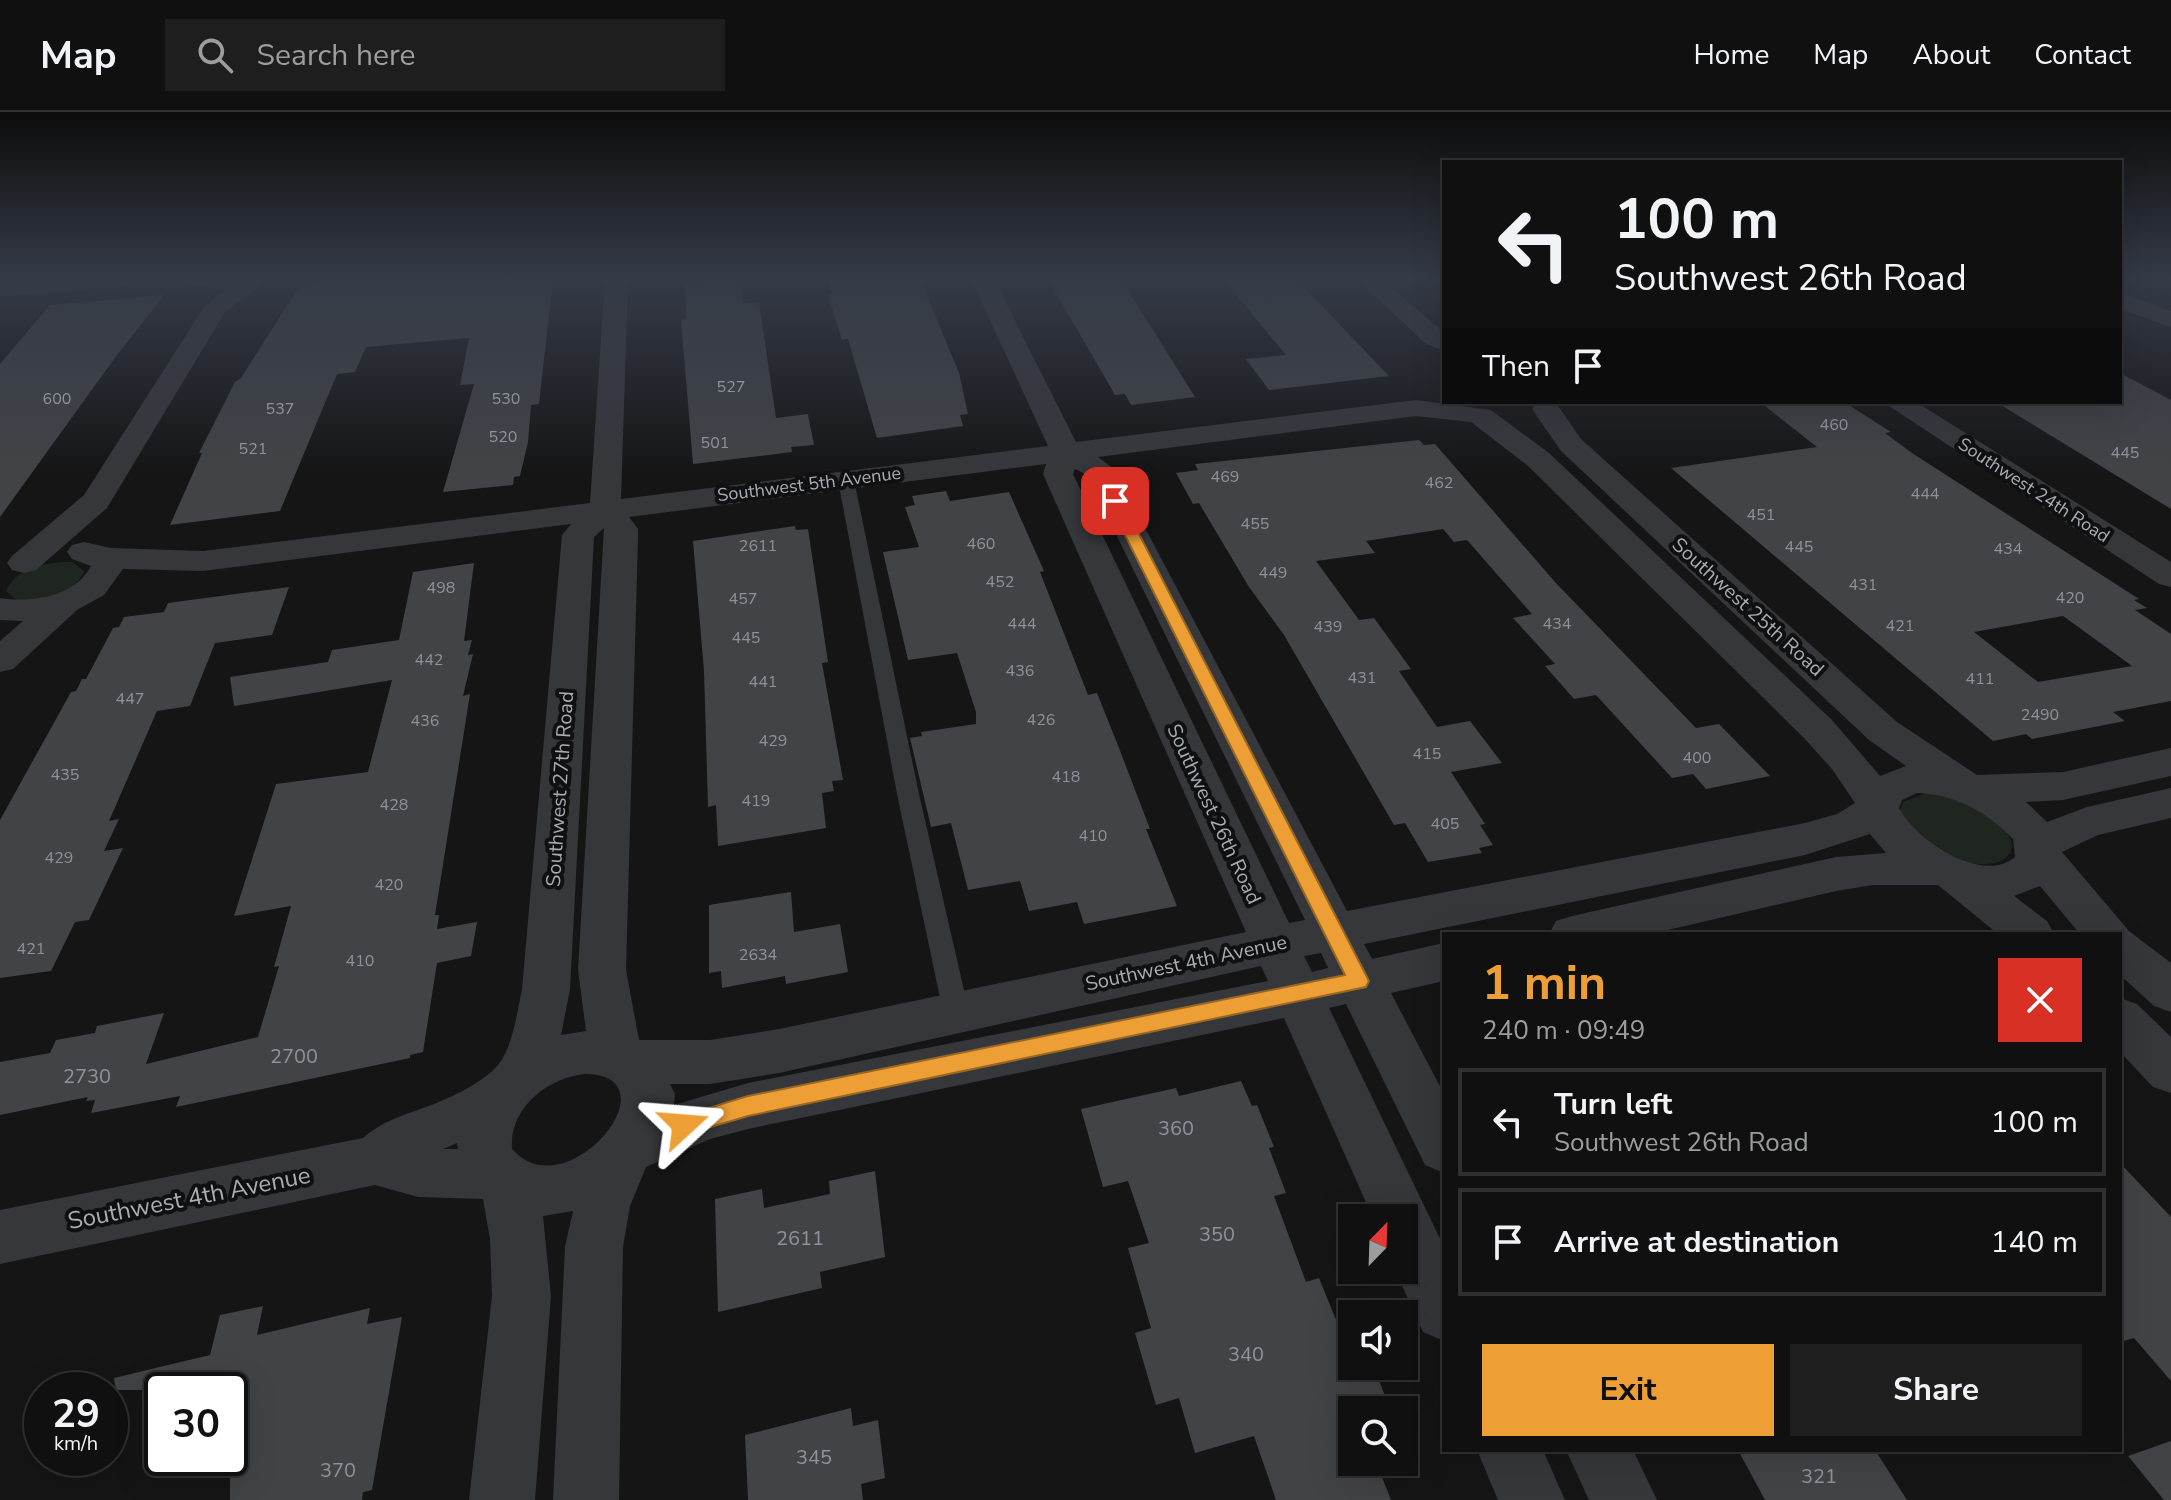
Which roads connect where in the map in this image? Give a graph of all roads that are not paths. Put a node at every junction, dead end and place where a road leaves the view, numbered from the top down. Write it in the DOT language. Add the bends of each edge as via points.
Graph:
graph roads {
  1 [pos="176,344"];
  2 [pos="613,344"];
  3 [pos="1014,344"];
  4 [pos="1442,395"];
  5 [pos="1900,404"];
  6 [pos="1939,404"];
  7 [pos="1549,405"];
  8 [pos="1416,408"];
  9 [pos="1470,411"];
  10 [pos="1065,452"];
  11 [pos="846,480"];
  12 [pos="96,501"];
  13 [pos="605,509"];
  14 [pos="2171,547"];
  15 [pos="98,555"];
  16 [pos="203,561"];
  17 [pos="10,570"];
  18 [pos="2171,577"];
  19 [pos="75,596"];
  20 [pos="0,609"];
  21 [pos="0,661"];
  22 [pos="2171,762"];
  23 [pos="1969,788"];
  24 [pos="2171,803"];
  25 [pos="1878,806"];
  26 [pos="2038,850"];
  27 [pos="1946,871"];
  28 [pos="1332,932"];
  29 [pos="1581,932"];
  30 [pos="2028,932"];
  31 [pos="2105,932"];
  32 [pos="1275,944"];
  33 [pos="2122,949"];
  34 [pos="1442,962"];
  35 [pos="1358,981"];
  36 [pos="2171,992"];
  37 [pos="1299,995"];
  38 [pos="956,1012"];
  39 [pos="2122,1021"];
  40 [pos="624,1060"];
  41 [pos="2171,1071"];
  42 [pos="513,1084"];
  43 [pos="1442,1144"];
  44 [pos="624,1156"];
  45 [pos="377,1160"];
  46 [pos="500,1178"];
  47 [pos="1395,1204"];
  48 [pos="0,1237"];
  49 [pos="1418,1255"];
  50 [pos="1442,1307"];
  51 [pos="1510,1452"];
  52 [pos="1599,1452"];
  53 [pos="502,1500"];
  54 [pos="586,1500"];
  55 [pos="1532,1500"];
  56 [pos="1624,1500"];
  1 -- 12 [label="street"];
  2 -- 13 [label="street"];
  3 -- 10 [label="street, Southwest 26th Road"];
  4 -- 8 [label="street, Southwest 5th Avenue"];
  5 -- 18 [label="street, Southwest 24th Road"];
  6 -- 14 [label="street, Southwest 24th Road"];
  7 -- 9 [label="street, Southwest 5th Avenue" via="1520,420"];
  7 -- 23 [label="street, Southwest 25th Road" via="1558,430 1580,453 1883,731"];
  8 -- 9 [label="street, Southwest 5th Avenue"];
  8 -- 10 [label="street, Southwest 5th Avenue"];
  9 -- 25 [label="street, Southwest 25th Road" via="1538,459 1818,729"];
  10 -- 11 [label="street, Southwest 5th Avenue"];
  10 -- 28 [label="street" via="1099,469"];
  10 -- 32 [label="street, Southwest 26th Road" via="1058,474"];
  11 -- 13 [label="street, Southwest 5th Avenue"];
  11 -- 38 [label="lane"];
  12 -- 15 [label="street" via="87,541"];
  12 -- 17 [label="street"];
  13 -- 16 [label="street, Southwest 5th Avenue"];
  13 -- 40 [label="street" via="622,529 602,970 608,1020"];
  13 -- 42 [label="street, Southwest 27th Road" via="578,535 548,970 538,1029"];
  15 -- 16 [label="street, Southwest 5th Avenue"];
  15 -- 17 [label="street, Southwest 5th Avenue" via="54,554"];
  15 -- 19 [label="street" via="108,565 106,574"];
  16 -- 19 [label="street, Southwest 5th Avenue"];
  19 -- 20 [label="street, Southwest 5th Avenue" via="26,611"];
  19 -- 21 [label="street"];
  22 -- 23 [label="street" via="2063,786"];
  23 -- 25 [label="street, Southwest 4th Avenue" via="1911,779 1891,785"];
  23 -- 26 [label="street, Southwest 25th Road" via="2015,814"];
  24 -- 26 [label="street" via="2087,822"];
  25 -- 27 [label="street, Southwest 25th Road" via="1896,841"];
  25 -- 28 [label="street, Southwest 4th Avenue" via="1852,825 1805,839"];
  26 -- 27 [label="street" via="2026,874 2012,879 1994,881"];
  26 -- 31 [label="street"];
  27 -- 29 [label="street" via="1836,874"];
  27 -- 30 [label="street"];
  28 -- 32 [label="street, Southwest 4th Avenue"];
  28 -- 35 [label="street"];
  32 -- 37 [label="street, Southwest 26th Road"];
  32 -- 38 [label="street, Southwest 4th Avenue"];
  33 -- 36 [label="street"];
  34 -- 35 [label="street"];
  35 -- 37 [label="street"];
  35 -- 43 [label="street"];
  37 -- 44 [label="street" via="748,1106 702,1118"];
  37 -- 47 [label="street, Southwest 26th Road"];
  38 -- 40 [label="street, Southwest 4th Avenue" via="732,1059"];
  39 -- 41 [label="street"];
  40 -- 42 [label="street" via="603,1053 561,1056"];
  40 -- 44 [label="street" via="641,1075 648,1100 642,1130"];
  42 -- 45 [label="street, Southwest 4th Avenue" via="453,1121 397,1142"];
  42 -- 46 [label="street" via="486,1126 486,1159"];
  44 -- 46 [label="street" via="573,1188 548,1193 525,1191"];
  44 -- 54 [label="street" via="602,1206 594,1247"];
  45 -- 46 [label="street, Southwest 4th Avenue" via="394,1170"];
  45 -- 48 [label="street, Southwest 4th Avenue"];
  46 -- 53 [label="street" via="516,1223 521,1286"];
  49 -- 50 [label="street"];
  51 -- 55 [label="street"];
  52 -- 56 [label="street"];
}
